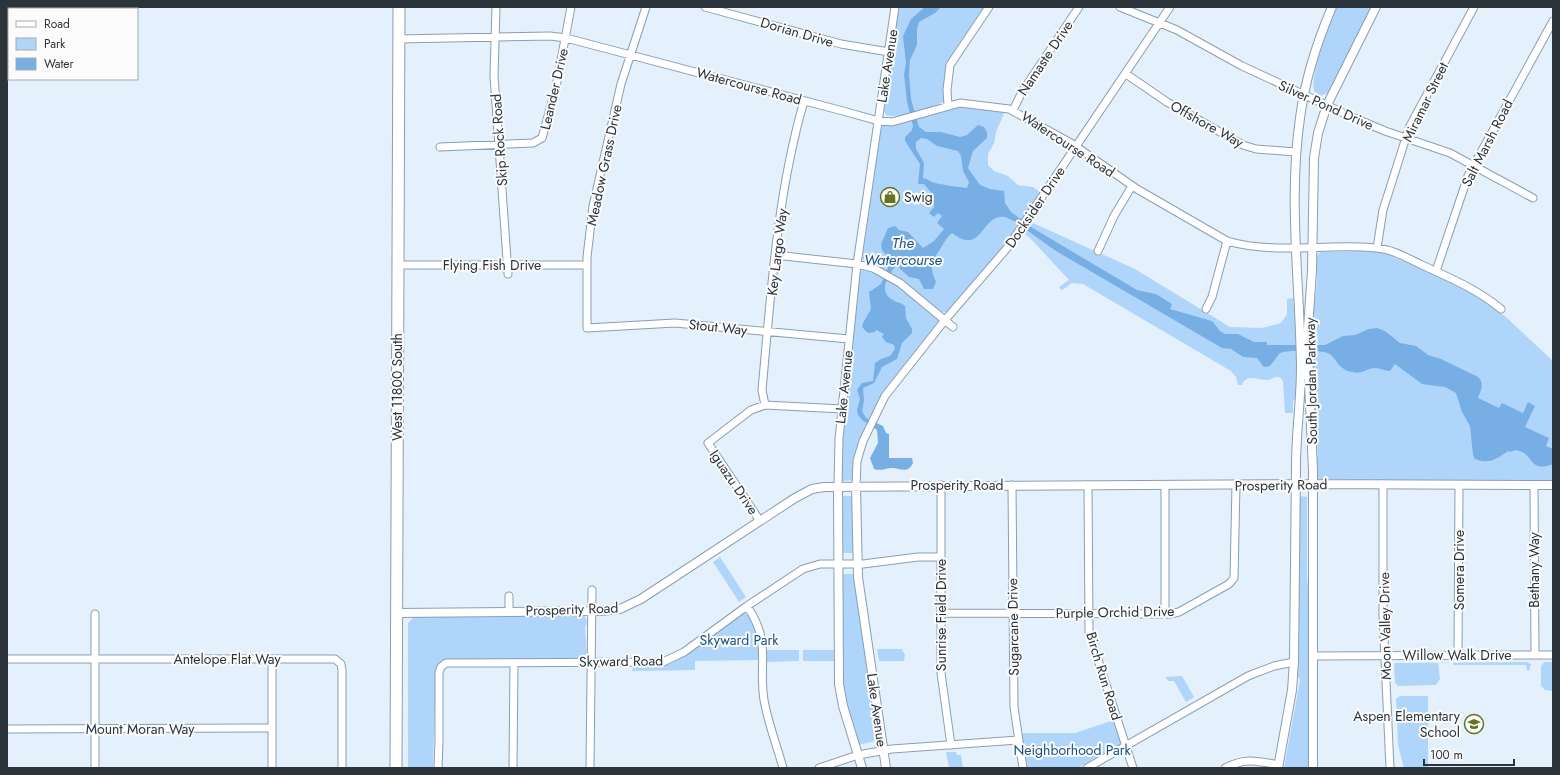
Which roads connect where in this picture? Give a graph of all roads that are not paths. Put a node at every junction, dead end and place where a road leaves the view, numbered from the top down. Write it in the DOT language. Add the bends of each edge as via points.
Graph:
graph roads {
  1 [pos="400,7"];
  2 [pos="496,7"];
  3 [pos="571,7"];
  4 [pos="646,7"];
  5 [pos="706,7"];
  6 [pos="895,7"];
  7 [pos="988,7"];
  8 [pos="1079,7"];
  9 [pos="1120,7"];
  10 [pos="1170,7"];
  11 [pos="1332,7"];
  12 [pos="1376,7"];
  13 [pos="1474,7"];
  14 [pos="1553,21"];
  15 [pos="1160,23"];
  16 [pos="494,37"];
  17 [pos="566,38"];
  18 [pos="399,39"];
  19 [pos="889,52"];
  20 [pos="630,55"];
  21 [pos="1126,74"];
  22 [pos="1304,95"];
  23 [pos="804,100"];
  24 [pos="1327,105"];
  25 [pos="948,106"];
  26 [pos="1013,110"];
  27 [pos="878,120"];
  28 [pos="1406,137"];
  29 [pos="499,146"];
  30 [pos="1076,147"];
  31 [pos="440,148"];
  32 [pos="1296,152"];
  33 [pos="1473,165"];
  34 [pos="1132,186"];
  35 [pos="1533,198"];
  36 [pos="1227,241"];
  37 [pos="1296,248"];
  38 [pos="1312,248"];
  39 [pos="1377,248"];
  40 [pos="1098,251"];
  41 [pos="775,255"];
  42 [pos="857,264"];
  43 [pos="398,265"];
  44 [pos="508,265"];
  45 [pos="587,265"];
  46 [pos="1436,271"];
  47 [pos="508,274"];
  48 [pos="1206,309"];
  49 [pos="1501,310"];
  50 [pos="945,320"];
  51 [pos="953,327"];
  52 [pos="587,328"];
  53 [pos="1304,329"];
  54 [pos="767,332"];
  55 [pos="849,339"];
  56 [pos="1304,370"];
  57 [pos="765,405"];
  58 [pos="842,409"];
  59 [pos="1313,484"];
  60 [pos="1383,484"];
  61 [pos="1088,485"];
  62 [pos="1164,485"];
  63 [pos="1236,485"];
  64 [pos="1459,485"];
  65 [pos="1534,485"];
  66 [pos="1553,485"];
  67 [pos="838,486"];
  68 [pos="856,486"];
  69 [pos="941,486"];
  70 [pos="1012,486"];
  71 [pos="1296,486"];
  72 [pos="760,522"];
  73 [pos="941,557"];
  74 [pos="838,564"];
  75 [pos="857,564"];
  76 [pos="592,590"];
  77 [pos="509,596"];
  78 [pos="747,606"];
  79 [pos="509,611"];
  80 [pos="592,611"];
  81 [pos="397,613"];
  82 [pos="941,613"];
  83 [pos="1013,613"];
  84 [pos="1088,613"];
  85 [pos="95,614"];
  86 [pos="1164,614"];
  87 [pos="1458,655"];
  88 [pos="1535,655"];
  89 [pos="1553,655"];
  90 [pos="1313,656"];
  91 [pos="1385,656"];
  92 [pos="7,659"];
  93 [pos="95,659"];
  94 [pos="272,659"];
  95 [pos="591,662"];
  96 [pos="1294,662"];
  97 [pos="514,663"];
  98 [pos="272,728"];
  99 [pos="7,729"];
  100 [pos="95,729"];
  101 [pos="1019,740"];
  102 [pos="951,745"];
  103 [pos="1127,746"];
  104 [pos="884,750"];
  105 [pos="858,755"];
  106 [pos="1279,767"];
  107 [pos="95,768"];
  108 [pos="272,768"];
  109 [pos="342,768"];
  110 [pos="396,768"];
  111 [pos="438,768"];
  112 [pos="513,768"];
  113 [pos="590,768"];
  114 [pos="783,768"];
  115 [pos="819,768"];
  116 [pos="862,768"];
  117 [pos="886,768"];
  118 [pos="1023,768"];
  119 [pos="1087,768"];
  120 [pos="1133,768"];
  121 [pos="1225,768"];
  122 [pos="1313,768"];
  123 [pos="1390,768"];
  1 -- 18 [label="main road, West 11800 South"];
  2 -- 16 [label="street, Skip Rock Road"];
  3 -- 17 [label="street, Leander Drive"];
  4 -- 20 [label="street, Meadow Grass Drive"];
  5 -- 19 [label="street, Dorian Drive" via="841,44"];
  6 -- 19 [label="street, Lake Avenue"];
  7 -- 25 [label="street" via="950,65"];
  8 -- 26 [label="street, Namaste Drive" via="1022,92"];
  9 -- 15 [label="street, Silver Pond Drive"];
  10 -- 15 [label="street, Docksider Drive"];
  11 -- 22 [label="street, South Jordan Parkway"];
  12 -- 24 [label="street, South Jordan Parkway"];
  13 -- 28 [label="street, Miramar Street" via="1411,123"];
  14 -- 33 [label="street, Salt Marsh Road"];
  15 -- 21 [label="street, Docksider Drive"];
  15 -- 22 [label="street, Silver Pond Drive"];
  16 -- 17 [label="street, Watercourse Road"];
  16 -- 18 [label="street, Watercourse Road"];
  16 -- 29 [label="street, Skip Rock Road"];
  17 -- 20 [label="street, Watercourse Road"];
  17 -- 29 [label="street, Leander Drive" via="544,136 536,142"];
  18 -- 43 [label="main road, West 11800 South"];
  19 -- 27 [label="street, Lake Avenue"];
  20 -- 23 [label="street, Watercourse Road"];
  20 -- 45 [label="street, Meadow Grass Drive" via="594,206"];
  21 -- 30 [label="street, Docksider Drive"];
  21 -- 32 [label="street, Offshore Way" via="1167,102 1243,145 1256,149"];
  22 -- 24 [label="street, Silver Pond Drive"];
  22 -- 32 [label="street, South Jordan Parkway"];
  23 -- 27 [label="street, Watercourse Road"];
  23 -- 41 [label="street, Key Largo Way" via="787,172"];
  24 -- 28 [label="street, Silver Pond Drive" via="1372,126"];
  24 -- 38 [label="street, South Jordan Parkway" via="1318,133 1314,158"];
  25 -- 26 [label="street, Watercourse Road" via="969,103"];
  25 -- 27 [label="street, Watercourse Road" via="907,119"];
  26 -- 30 [label="street, Watercourse Road"];
  27 -- 42 [label="street, Lake Avenue"];
  28 -- 33 [label="street, Silver Pond Drive" via="1443,150"];
  28 -- 39 [label="street, Miramar Street" via="1383,210"];
  29 -- 31 [label="street, Leander Drive"];
  29 -- 44 [label="street, Skip Rock Road"];
  30 -- 34 [label="street, Watercourse Road"];
  30 -- 50 [label="street, Docksider Drive" via="1012,242"];
  32 -- 37 [label="street, South Jordan Parkway"];
  33 -- 35 [label="street, Silver Pond Drive"];
  33 -- 46 [label="street, Salt Marsh Road"];
  34 -- 36 [label="street, Watercourse Road"];
  34 -- 40 [label="street" via="1114,216"];
  36 -- 37 [label="street, Watercourse Road"];
  36 -- 48 [label="street" via="1212,297"];
  37 -- 38 [label="street, Watercourse Road"];
  37 -- 53 [label="street, South Jordan Parkway"];
  38 -- 39 [label="street, Watercourse Road"];
  38 -- 53 [label="street, South Jordan Parkway"];
  39 -- 46 [label="street, Watercourse Road" via="1396,253"];
  41 -- 42 [label="street"];
  41 -- 54 [label="street, Key Largo Way"];
  42 -- 50 [label="street" via="880,271"];
  42 -- 55 [label="street, Lake Avenue"];
  43 -- 44 [label="street, Flying Fish Drive"];
  43 -- 81 [label="main road, West 11800 South"];
  44 -- 45 [label="street, Flying Fish Drive"];
  44 -- 47 [label="street, Skip Rock Road"];
  45 -- 52 [label="street, Meadow Grass Drive"];
  46 -- 49 [label="street, Watercourse Road" via="1464,284"];
  50 -- 51 [label="street"];
  50 -- 68 [label="street, Lake Avenue" via="892,386 874,416 858,461"];
  52 -- 54 [label="street, Stout Way" via="675,323"];
  53 -- 56 [label="street, South Jordan Parkway"];
  54 -- 55 [label="street, Stout Way"];
  54 -- 57 [label="street, Key Largo Way" via="762,390"];
  55 -- 58 [label="street, Lake Avenue"];
  56 -- 59 [label="street, South Jordan Parkway"];
  56 -- 71 [label="street, South Jordan Parkway"];
  57 -- 58 [label="street"];
  57 -- 72 [label="street, Iguazu Drive" via="751,410 708,443"];
  58 -- 67 [label="street, Lake Avenue" via="838,447"];
  59 -- 60 [label="street, Prosperity Road"];
  59 -- 71 [label="street, Prosperity Road"];
  59 -- 90 [label="street, South Jordan Parkway"];
  60 -- 64 [label="street, Prosperity Road"];
  60 -- 91 [label="street, Moon Valley Drive"];
  61 -- 62 [label="street, Prosperity Road"];
  61 -- 70 [label="street, Prosperity Road"];
  61 -- 84 [label="street, Birch Run Road"];
  62 -- 63 [label="street, Prosperity Road"];
  62 -- 86 [label="street"];
  63 -- 71 [label="street, Prosperity Road"];
  63 -- 86 [label="street, Purple Orchid Drive" via="1234,578 1229,584 1178,612"];
  64 -- 65 [label="street, Prosperity Road"];
  64 -- 87 [label="street, Somera Drive"];
  65 -- 66 [label="street, Prosperity Road"];
  65 -- 88 [label="street, Bethany Way"];
  67 -- 68 [label="street, Prosperity Road"];
  67 -- 72 [label="street, Prosperity Road" via="824,486 806,492"];
  67 -- 74 [label="street, Lake Avenue"];
  68 -- 69 [label="street, Prosperity Road"];
  68 -- 75 [label="street, Lake Avenue"];
  69 -- 70 [label="street, Prosperity Road"];
  69 -- 73 [label="street, Sunrise Field Drive"];
  70 -- 83 [label="street, Sugarcane Drive"];
  71 -- 96 [label="street, South Jordan Parkway"];
  72 -- 80 [label="street, Prosperity Road" via="635,604 616,610"];
  73 -- 75 [label="street, Skyward Road"];
  73 -- 82 [label="street, Sunrise Field Drive"];
  74 -- 75 [label="street, Skyward Road"];
  74 -- 78 [label="street, Skyward Road" via="820,564 803,569"];
  74 -- 105 [label="street, Lake Avenue" via="839,684"];
  75 -- 104 [label="street, Lake Avenue"];
  76 -- 80 [label="street"];
  77 -- 79 [label="street"];
  78 -- 95 [label="street, Skyward Road" via="670,660 655,663"];
  78 -- 114 [label="street" via="756,620 762,638 764,702"];
  79 -- 80 [label="street, Prosperity Road"];
  79 -- 81 [label="street, Prosperity Road"];
  80 -- 95 [label="street"];
  81 -- 110 [label="main road, West 11800 South"];
  82 -- 83 [label="street, Purple Orchid Drive"];
  82 -- 102 [label="street, Sunrise Field Drive" via="941,678"];
  83 -- 84 [label="street, Purple Orchid Drive"];
  83 -- 101 [label="street, Sugarcane Drive" via="1014,707"];
  84 -- 86 [label="street, Purple Orchid Drive"];
  84 -- 103 [label="street, Birch Run Road" via="1090,638"];
  85 -- 93 [label="street"];
  87 -- 88 [label="street, Willow Walk Drive"];
  87 -- 91 [label="street, Willow Walk Drive"];
  88 -- 89 [label="street, Willow Walk Drive"];
  90 -- 91 [label="street, Willow Walk Drive"];
  90 -- 122 [label="street, South Jordan Parkway"];
  91 -- 123 [label="street, Moon Valley Drive"];
  92 -- 93 [label="street, Antelope Flat Way"];
  93 -- 94 [label="street, Antelope Flat Way"];
  93 -- 100 [label="street"];
  94 -- 98 [label="street"];
  94 -- 109 [label="street, Antelope Flat Way" via="330,658 341,664"];
  95 -- 97 [label="street, Skyward Road"];
  95 -- 113 [label="street"];
  96 -- 103 [label="street" via="1248,676"];
  96 -- 106 [label="street, South Jordan Parkway"];
  97 -- 111 [label="street, Skyward Road" via="449,662 441,667"];
  97 -- 112 [label="street"];
  98 -- 100 [label="street, Mount Moran Way"];
  98 -- 108 [label="street"];
  99 -- 100 [label="street, Mount Moran Way"];
  100 -- 107 [label="street"];
  101 -- 102 [label="street"];
  101 -- 118 [label="street, Sugarcane Drive"];
  102 -- 104 [label="street"];
  103 -- 119 [label="street"];
  103 -- 120 [label="street, Birch Run Road"];
  104 -- 105 [label="street"];
  104 -- 117 [label="street, Lake Avenue"];
  105 -- 115 [label="street"];
  105 -- 116 [label="street, Lake Avenue"];
  106 -- 121 [label="street" via="1244,760"];
}
